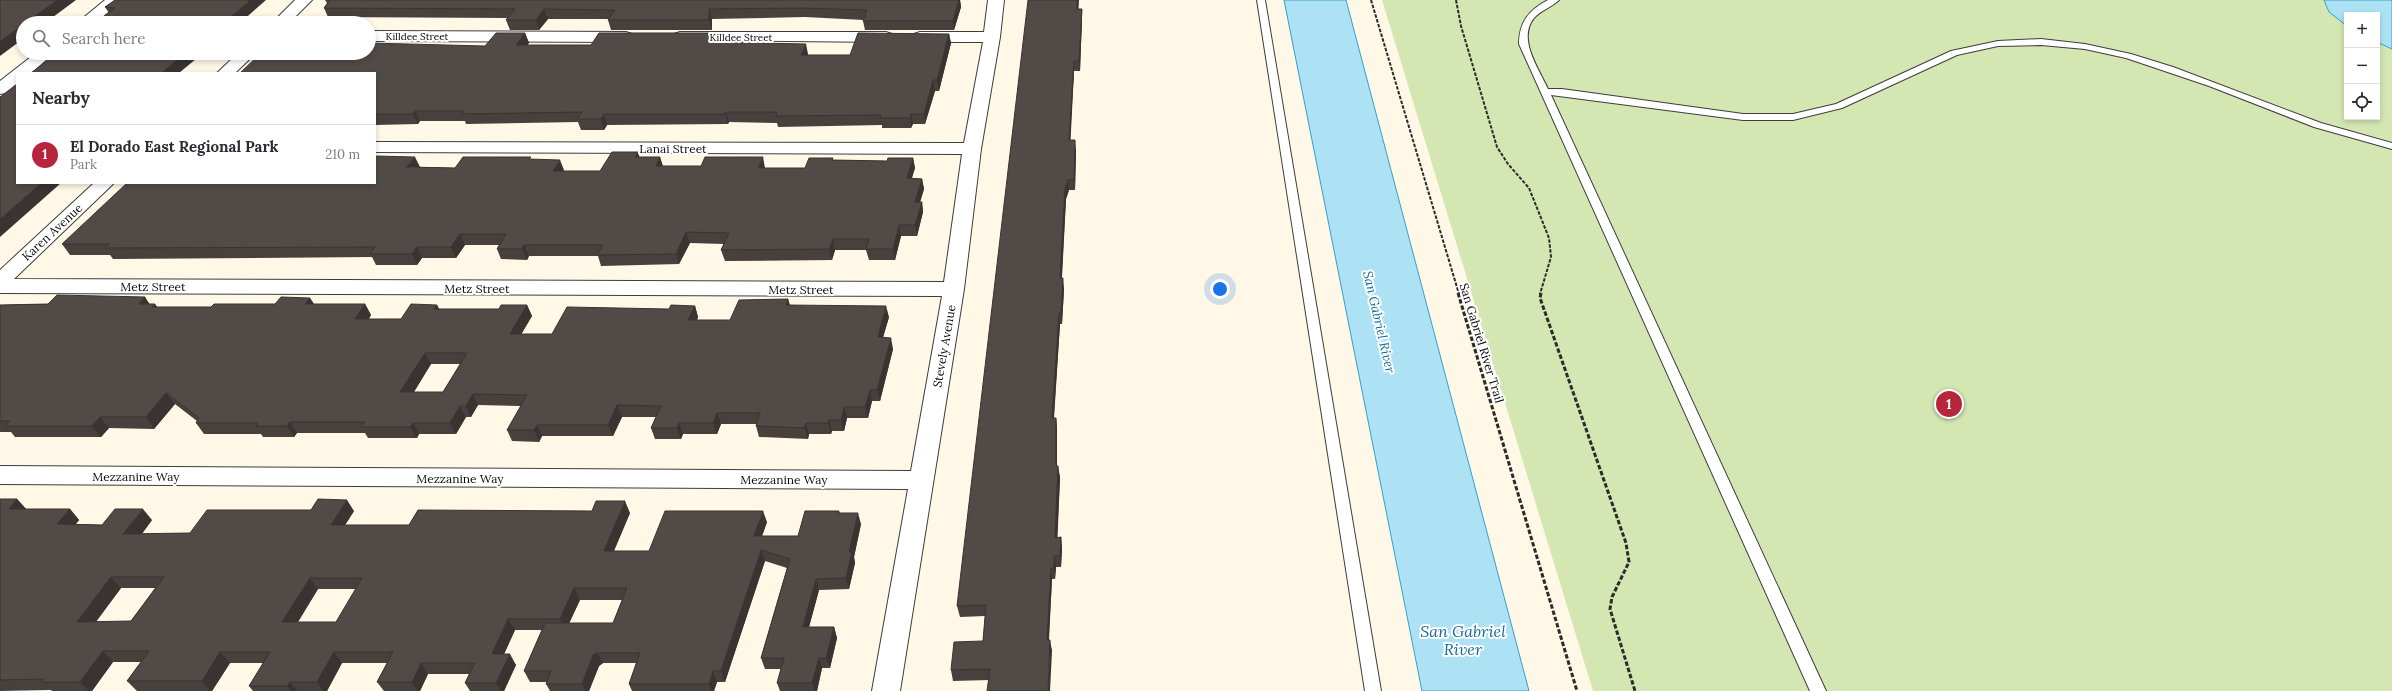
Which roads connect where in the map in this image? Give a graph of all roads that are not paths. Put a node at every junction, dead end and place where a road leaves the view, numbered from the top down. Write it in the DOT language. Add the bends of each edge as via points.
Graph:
graph roads {
  1 [pos="115,0"];
  2 [pos="304,0"];
  3 [pos="996,0"];
  4 [pos="1261,0"];
  5 [pos="1555,0"];
  6 [pos="94,16"];
  7 [pos="287,16"];
  8 [pos="376,36"];
  9 [pos="641,37"];
  10 [pos="665,37"];
  11 [pos="992,37"];
  12 [pos="37,60"];
  13 [pos="240,60"];
  14 [pos="22,72"];
  15 [pos="226,72"];
  16 [pos="16,77"];
  17 [pos="0,89"];
  18 [pos="1546,92"];
  19 [pos="2392,146"];
  20 [pos="376,147"];
  21 [pos="972,149"];
  22 [pos="104,184"];
  23 [pos="0,281"];
  24 [pos="0,286"];
  25 [pos="954,289"];
  26 [pos="0,475"];
  27 [pos="920,480"];
  28 [pos="886,691"];
  29 [pos="1373,691"];
  30 [pos="1818,691"];
  1 -- 6 [label="street"];
  2 -- 7 [label="street"];
  3 -- 11 [label="street, Stevely Avenue"];
  4 -- 29 [label="lane"];
  5 -- 18 [label="lane" via="1528,18 1523,32 1523,44"];
  8 -- 9 [label="street, Killdee Street"];
  10 -- 11 [label="street, Killdee Street"];
  11 -- 21 [label="street, Stevely Avenue"];
  12 -- 14 [label="street"];
  13 -- 15 [label="street"];
  16 -- 17 [label="street"];
  18 -- 19 [label="lane" via="1562,92 1743,117 1793,117 1839,106 1971,47 1998,43 2034,43 2116,52 2155,62 2295,117"];
  18 -- 30 [label="lane"];
  20 -- 21 [label="street, Lanai Street"];
  21 -- 25 [label="street, Stevely Avenue"];
  22 -- 23 [label="street, Karen Avenue"];
  24 -- 25 [label="street, Metz Street"];
  25 -- 27 [label="street, Stevely Avenue"];
  26 -- 27 [label="street, Mezzanine Way"];
  27 -- 28 [label="street, Stevely Avenue"];
}
